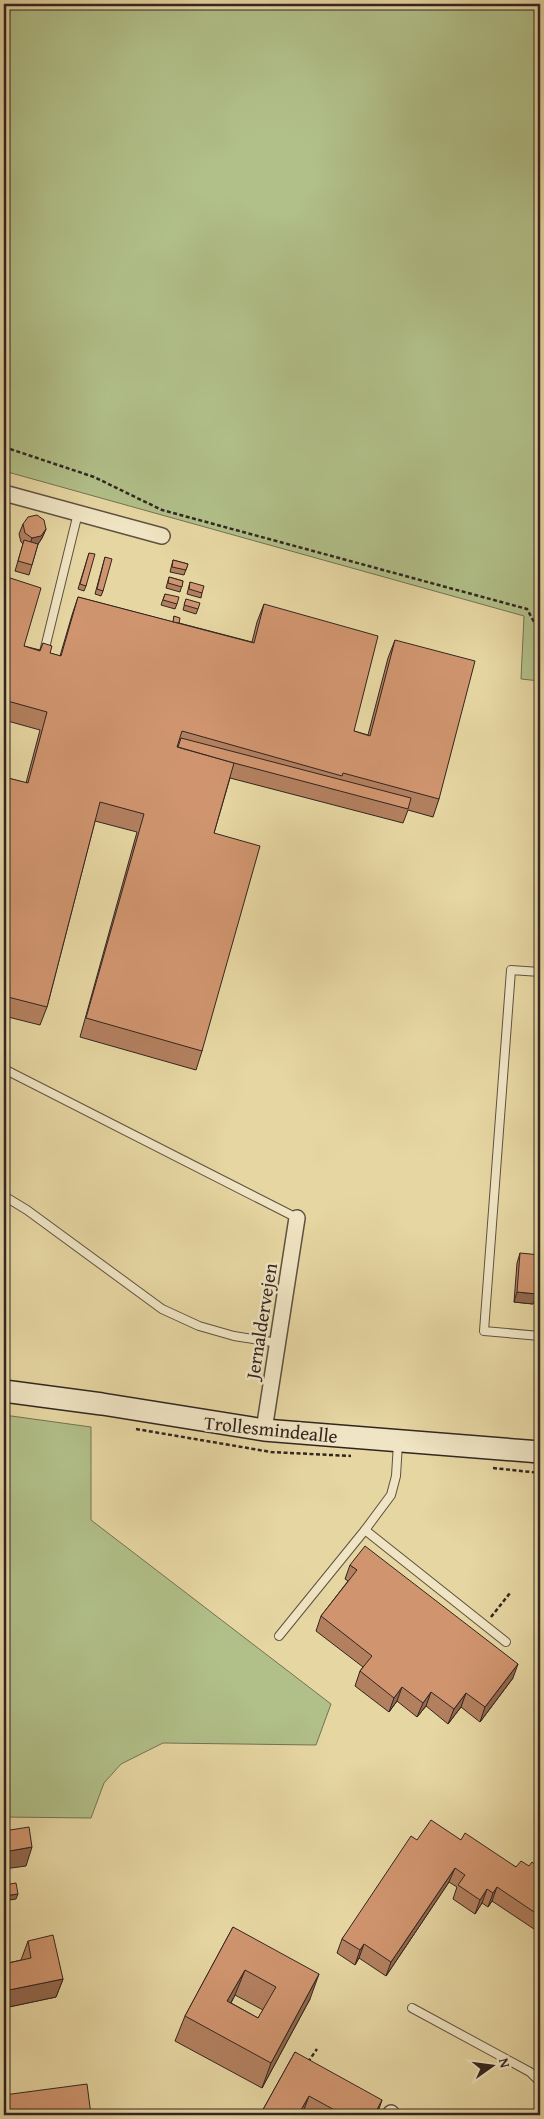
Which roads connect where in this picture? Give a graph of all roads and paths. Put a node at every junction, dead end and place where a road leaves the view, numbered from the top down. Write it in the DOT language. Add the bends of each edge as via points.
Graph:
graph roads {
  1 [pos="4,447"];
  2 [pos="4,493"];
  3 [pos="78,513"];
  4 [pos="162,536"];
  5 [pos="540,633"];
  6 [pos="42,658"];
  7 [pos="540,972"];
  8 [pos="4,1069"];
  9 [pos="4,1196"];
  10 [pos="297,1218"];
  11 [pos="540,1336"];
  12 [pos="278,1343"];
  13 [pos="4,1391"];
  14 [pos="264,1430"];
  15 [pos="398,1441"];
  16 [pos="540,1452"];
  17 [pos="365,1530"];
  18 [pos="510,1592"];
  19 [pos="485,1625"];
  20 [pos="279,1636"];
  21 [pos="506,1642"];
  22 [pos="412,2008"];
  23 [pos="318,2050"];
  24 [pos="302,2066"];
  25 [pos="540,2082"];
  1 -- 5 [label="path" via="94,477 162,510 526,609"];
  2 -- 3 [label="street"];
  3 -- 4 [label="street"];
  3 -- 6 [label="lane"];
  7 -- 11 [label="lane" via="511,970 484,1332"];
  8 -- 10 [label="lane"];
  9 -- 12 [label="lane" via="162,1308 198,1326"];
  10 -- 12 [label="street, Jernaldervejen"];
  12 -- 14 [label="street, Jernaldervejen"];
  13 -- 14 [label="street, Trollesmindealle"];
  14 -- 15 [label="street, Trollesmindealle"];
  15 -- 16 [label="street, Trollesmindealle"];
  15 -- 17 [label="lane" via="396,1476 391,1495"];
  17 -- 19 [label="lane"];
  17 -- 20 [label="lane"];
  18 -- 19 [label="path"];
  19 -- 21 [label="lane"];
  22 -- 25 [label="lane" via="530,2072"];
  23 -- 24 [label="path"];
}
